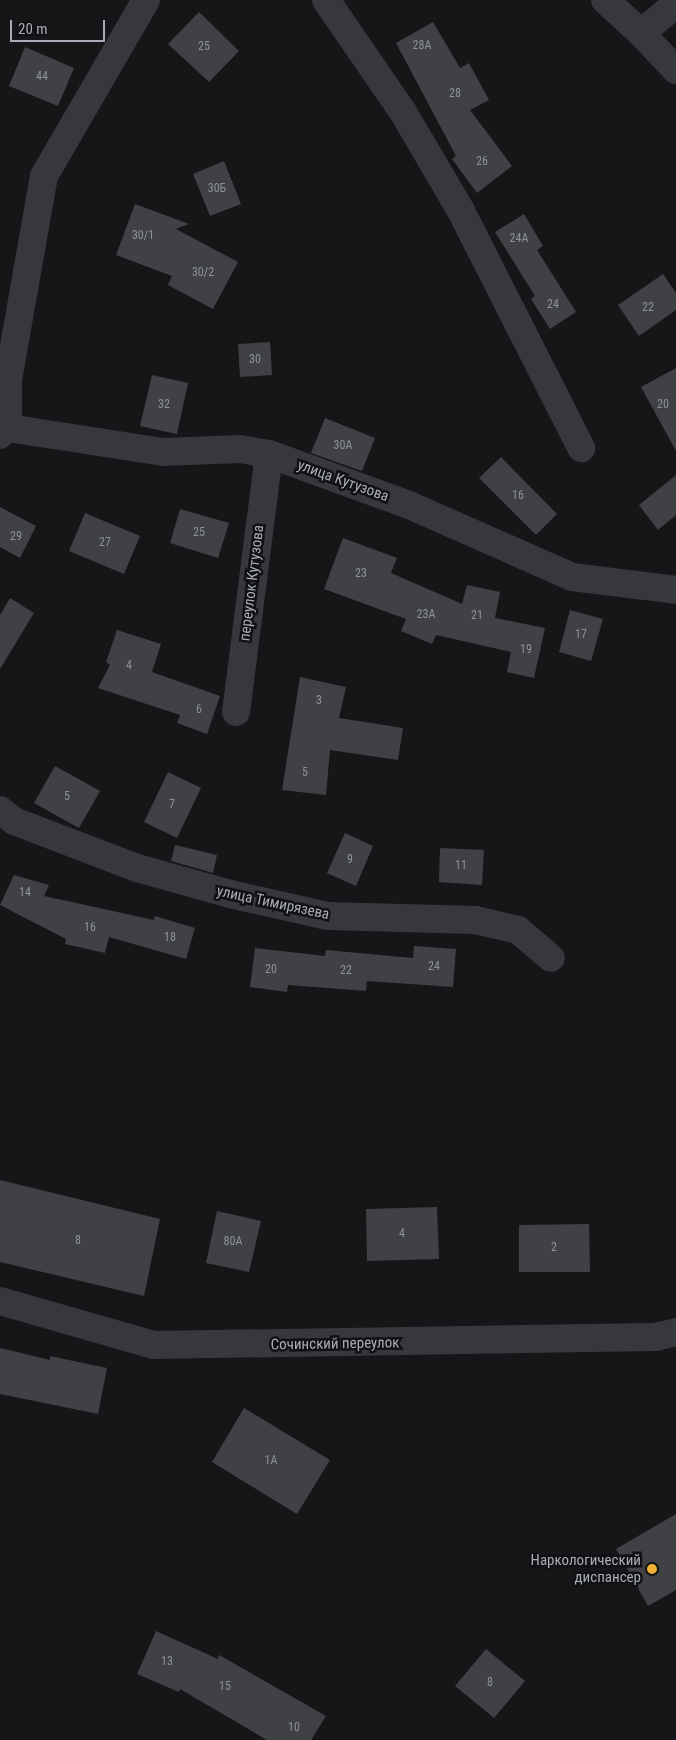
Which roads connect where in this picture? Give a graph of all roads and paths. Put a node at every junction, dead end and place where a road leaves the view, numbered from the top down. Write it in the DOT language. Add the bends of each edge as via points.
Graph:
graph roads {
  1 [pos="146,0"];
  2 [pos="326,0"];
  3 [pos="605,0"];
  4 [pos="676,4"];
  5 [pos="641,33"];
  6 [pos="676,70"];
  7 [pos="4,431"];
  8 [pos="581,448"];
  9 [pos="268,454"];
  10 [pos="676,590"];
  11 [pos="236,712"];
  12 [pos="0,810"];
  13 [pos="551,958"];
  14 [pos="0,1301"];
  15 [pos="676,1332"];
  1 -- 7 [label="street" via="44,176 8,380"];
  2 -- 8 [label="street" via="403,112 461,211"];
  3 -- 5 [label="street"];
  4 -- 5 [label="street"];
  5 -- 6 [label="street"];
  7 -- 9 [label="street, улица Кутузова" via="163,452 240,449"];
  9 -- 10 [label="street, улица Кутузова" via="409,505 572,577"];
  9 -- 11 [label="street, переулок Кутузова"];
  12 -- 13 [label="street, улица Тимирязева" via="14,821 137,868 230,894 328,916 475,920 518,930"];
  14 -- 15 [label="street, Сочинский переулок" via="153,1345 655,1337"];
}
